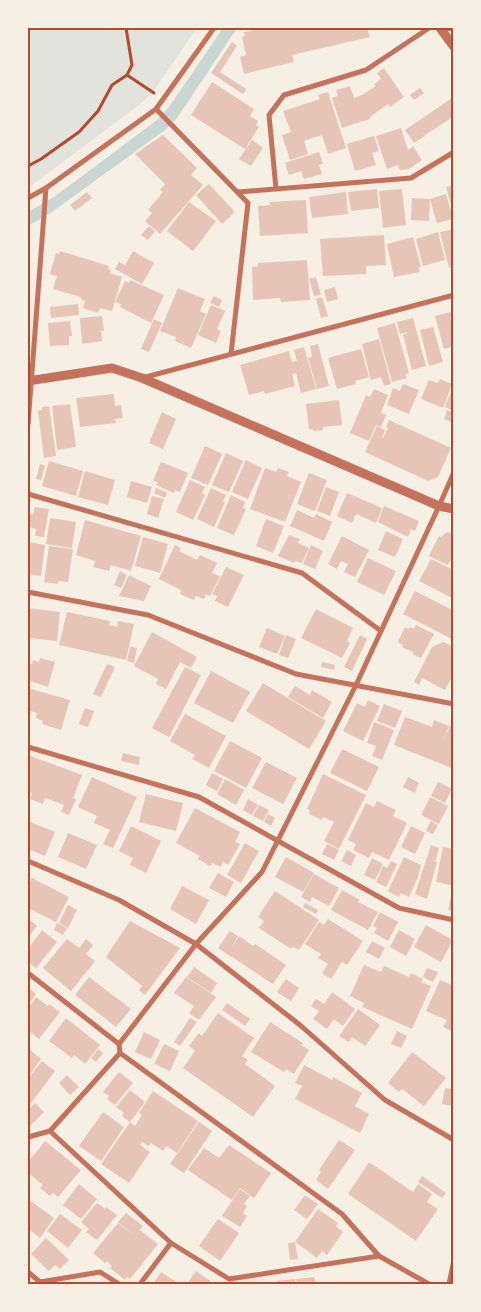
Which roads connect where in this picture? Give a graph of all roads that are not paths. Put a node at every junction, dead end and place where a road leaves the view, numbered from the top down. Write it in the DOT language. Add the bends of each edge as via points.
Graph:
graph roads {
  1 [pos="214,28"];
  2 [pos="429,28"];
  3 [pos="445,28"];
  4 [pos="454,47"];
  5 [pos="158,111"];
  6 [pos="454,152"];
  7 [pos="46,188"];
  8 [pos="276,189"];
  9 [pos="238,192"];
  10 [pos="28,198"];
  11 [pos="454,295"];
  12 [pos="231,354"];
  13 [pos="142,378"];
  14 [pos="29,381"];
  15 [pos="28,424"];
  16 [pos="454,472"];
  17 [pos="28,494"];
  18 [pos="439,506"];
  19 [pos="454,509"];
  20 [pos="28,592"];
  21 [pos="381,630"];
  22 [pos="356,685"];
  23 [pos="454,704"];
  24 [pos="28,747"];
  25 [pos="278,840"];
  26 [pos="28,861"];
  27 [pos="454,920"];
  28 [pos="196,944"];
  29 [pos="28,973"];
  30 [pos="119,1044"];
  31 [pos="120,1053"];
  32 [pos="50,1132"];
  33 [pos="28,1137"];
  34 [pos="454,1140"];
  35 [pos="171,1243"];
  36 [pos="379,1256"];
  37 [pos="454,1260"];
  38 [pos="28,1272"];
  39 [pos="119,1284"];
  40 [pos="140,1284"];
  41 [pos="429,1284"];
  42 [pos="449,1284"];
  1 -- 5 [label="street" via="163,99"];
  2 -- 8 [label="street" via="366,70 284,95 269,115"];
  3 -- 4 [label="street"];
  5 -- 7 [label="street"];
  5 -- 9 [label="street"];
  6 -- 8 [label="street" via="411,178"];
  7 -- 10 [label="street"];
  7 -- 14 [label="street"];
  8 -- 9 [label="street"];
  9 -- 12 [label="street" via="248,203"];
  11 -- 12 [label="street"];
  12 -- 13 [label="street"];
  13 -- 14 [label="street" via="112,368"];
  13 -- 18 [label="street"];
  14 -- 15 [label="street"];
  16 -- 18 [label="street"];
  17 -- 21 [label="street" via="302,573"];
  18 -- 19 [label="street"];
  18 -- 21 [label="street"];
  20 -- 22 [label="street" via="148,615 296,674"];
  21 -- 22 [label="street"];
  22 -- 23 [label="street"];
  22 -- 25 [label="street"];
  24 -- 25 [label="street" via="199,797"];
  25 -- 27 [label="street" via="399,908"];
  25 -- 28 [label="street" via="262,872"];
  26 -- 28 [label="street" via="119,900"];
  28 -- 30 [label="street"];
  28 -- 34 [label="street" via="300,1025 385,1100"];
  29 -- 30 [label="street"];
  30 -- 31 [label="street"];
  31 -- 32 [label="street"];
  31 -- 36 [label="street" via="342,1214"];
  32 -- 33 [label="street"];
  32 -- 35 [label="street"];
  35 -- 36 [label="street" via="229,1279"];
  35 -- 40 [label="street"];
  36 -- 41 [label="street"];
  37 -- 42 [label="street"];
  38 -- 39 [label="street" via="40,1282 100,1272"];
}
